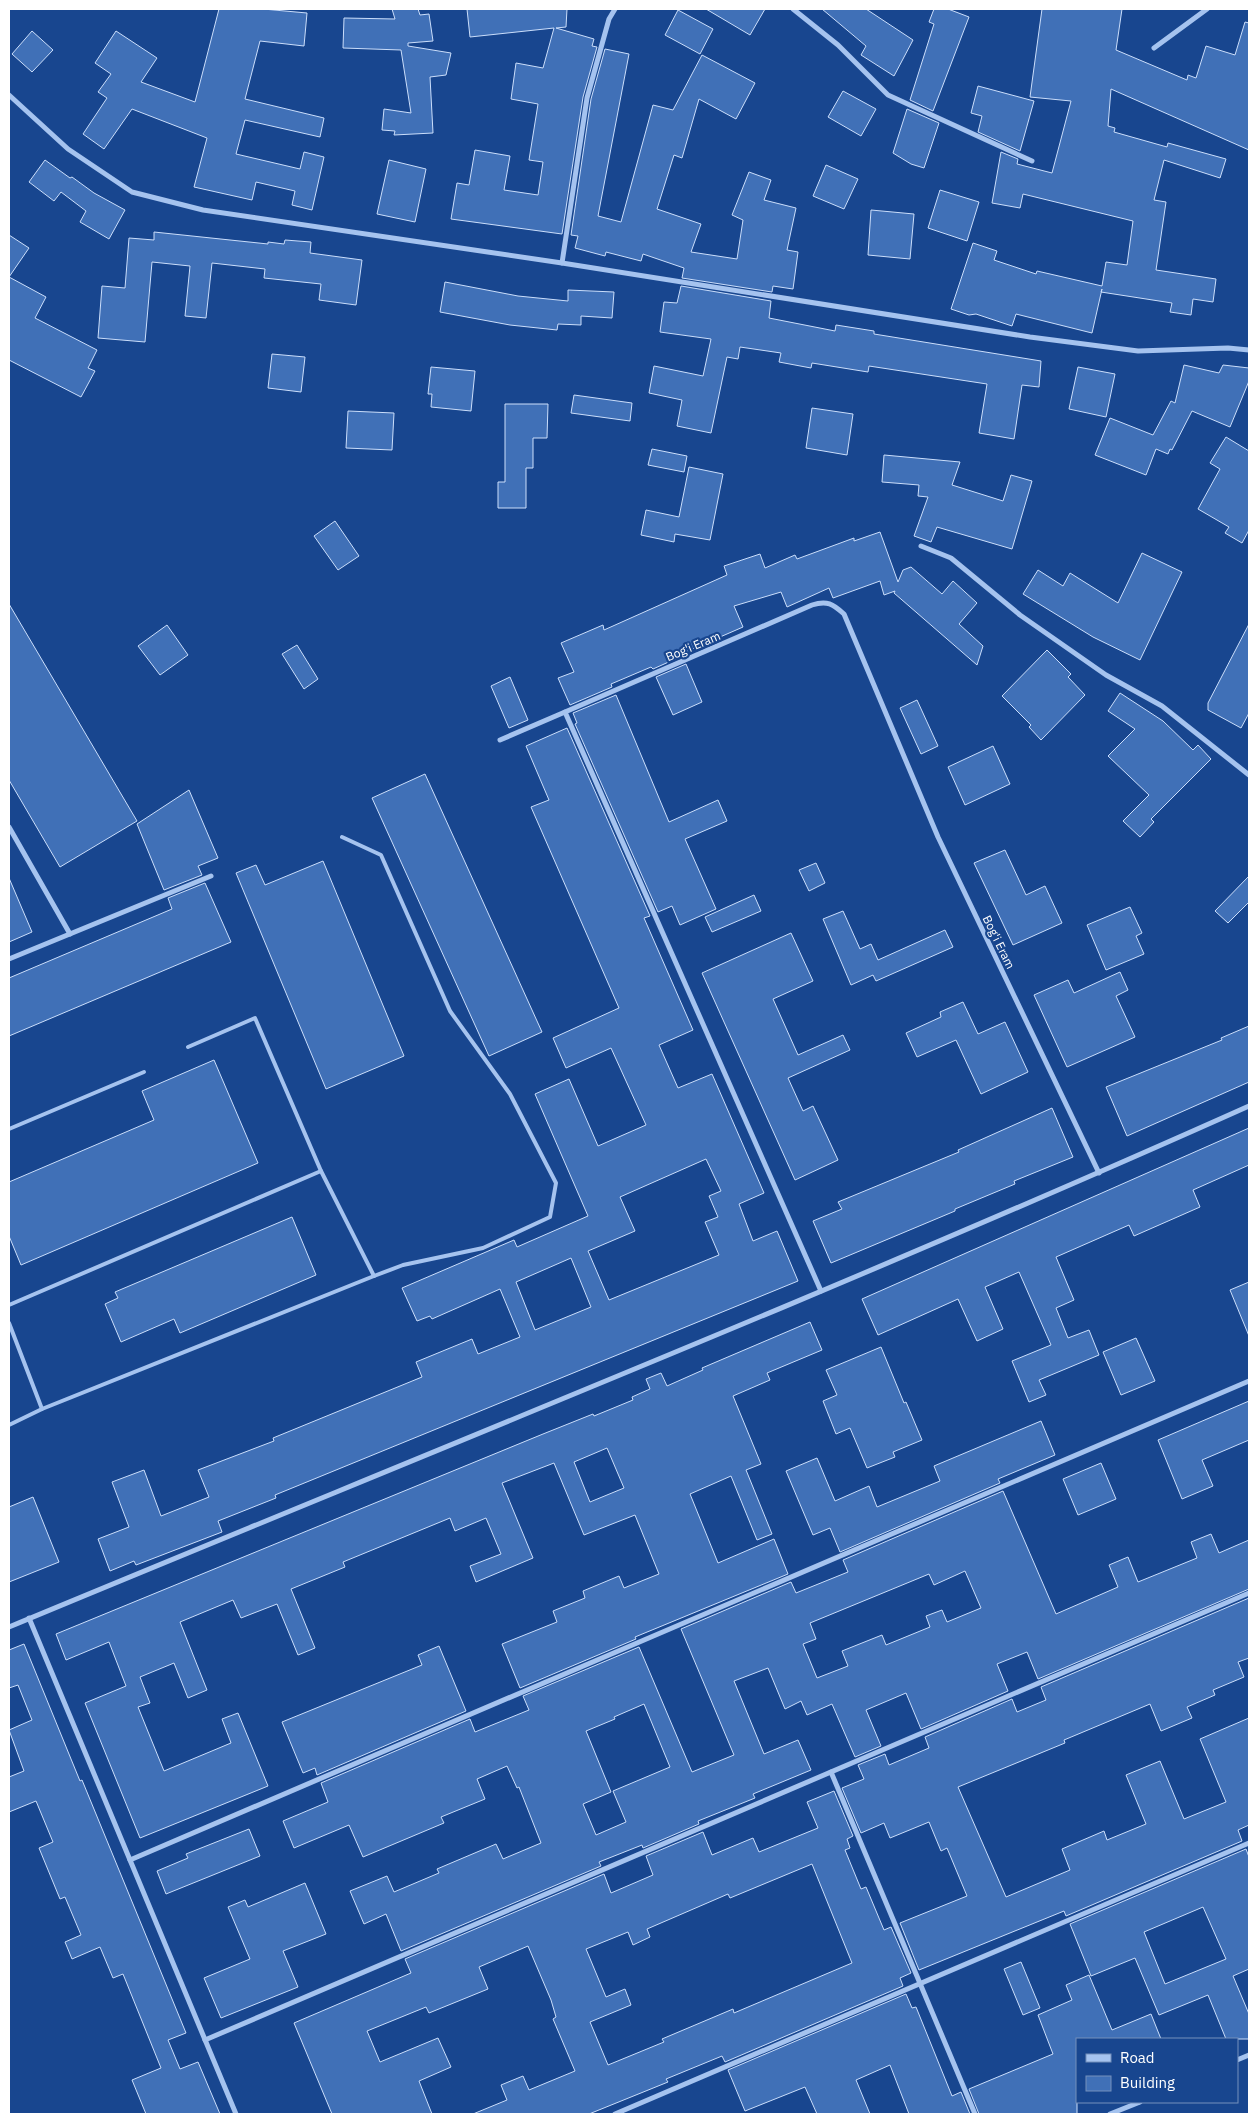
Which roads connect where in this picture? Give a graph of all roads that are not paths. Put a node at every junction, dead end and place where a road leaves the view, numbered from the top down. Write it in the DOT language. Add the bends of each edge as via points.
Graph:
graph roads {
  1 [pos="615,9"];
  2 [pos="793,9"];
  3 [pos="1207,9"];
  4 [pos="1154,48"];
  5 [pos="9,95"];
  6 [pos="1032,161"];
  7 [pos="562,263"];
  8 [pos="1249,350"];
  9 [pos="921,546"];
  10 [pos="565,712"];
  11 [pos="500,740"];
  12 [pos="1249,775"];
  13 [pos="9,827"];
  14 [pos="342,837"];
  15 [pos="211,876"];
  16 [pos="70,934"];
  17 [pos="9,959"];
  18 [pos="188,1047"];
  19 [pos="144,1072"];
  20 [pos="1249,1106"];
  21 [pos="9,1129"];
  22 [pos="321,1171"];
  23 [pos="1099,1173"];
  24 [pos="374,1276"];
  25 [pos="820,1291"];
  26 [pos="9,1305"];
  27 [pos="9,1323"];
  28 [pos="1249,1381"];
  29 [pos="42,1410"];
  30 [pos="9,1425"];
  31 [pos="1249,1593"];
  32 [pos="29,1618"];
  33 [pos="9,1627"];
  34 [pos="831,1772"];
  35 [pos="1249,1843"];
  36 [pos="130,1860"];
  37 [pos="920,1984"];
  38 [pos="206,2040"];
  39 [pos="1138,2103"];
  40 [pos="236,2114"];
  41 [pos="614,2114"];
  42 [pos="975,2114"];
  43 [pos="1110,2114"];
  1 -- 7 [label="street" via="609,19 587,98"];
  2 -- 6 [label="street" via="838,45 888,95"];
  3 -- 4 [label="street"];
  5 -- 7 [label="street" via="68,149 132,192 203,210"];
  7 -- 8 [label="street" via="1030,337 1128,349"];
  9 -- 12 [label="street" via="951,558 1020,615 1106,675 1162,706"];
  10 -- 11 [label="street, Bog'i Eram"];
  10 -- 23 [label="street, Bog'i Eram" via="812,605 822,602 833,604 844,614 938,837"];
  10 -- 25 [label="street"];
  13 -- 16 [label="street"];
  14 -- 24 [label="lane" via="381,855 450,1011 510,1094 556,1183 550,1217 483,1248 403,1265"];
  15 -- 16 [label="street"];
  16 -- 17 [label="street"];
  18 -- 22 [label="lane" via="255,1018"];
  19 -- 21 [label="lane"];
  20 -- 23 [label="street"];
  22 -- 24 [label="lane"];
  22 -- 26 [label="lane"];
  23 -- 25 [label="street"];
  24 -- 29 [label="lane"];
  25 -- 32 [label="street"];
  27 -- 29 [label="lane"];
  28 -- 36 [label="street"];
  29 -- 30 [label="lane"];
  31 -- 34 [label="street"];
  32 -- 33 [label="street"];
  32 -- 36 [label="street"];
  34 -- 37 [label="street"];
  34 -- 38 [label="street"];
  35 -- 37 [label="street"];
  36 -- 38 [label="street"];
  37 -- 41 [label="street"];
  37 -- 42 [label="street"];
  38 -- 40 [label="street"];
  39 -- 43 [label="street"];
}
